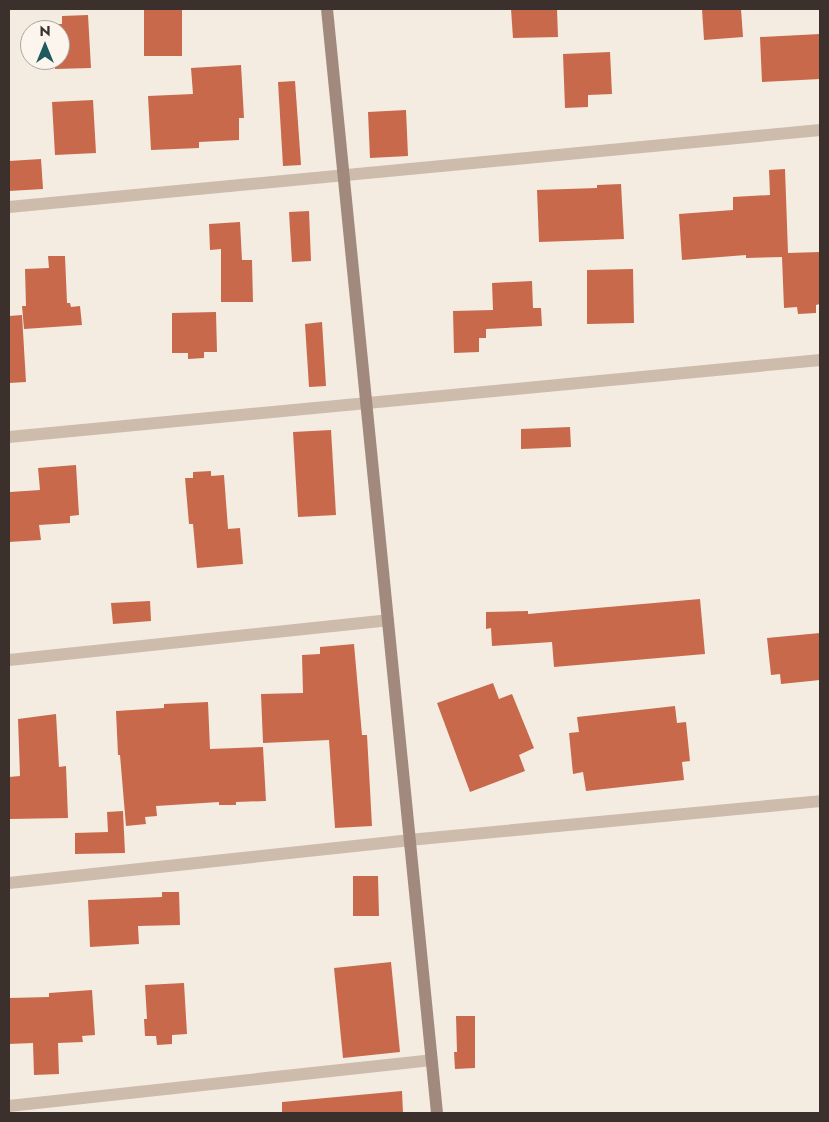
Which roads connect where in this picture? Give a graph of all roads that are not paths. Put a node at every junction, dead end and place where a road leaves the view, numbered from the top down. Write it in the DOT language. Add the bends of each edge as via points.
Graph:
graph roads {
  1 [pos="327,9"];
  2 [pos="820,130"];
  3 [pos="344,175"];
  4 [pos="9,207"];
  5 [pos="820,360"];
  6 [pos="366,404"];
  7 [pos="9,438"];
  8 [pos="388,620"];
  9 [pos="9,660"];
  10 [pos="820,801"];
  11 [pos="409,840"];
  12 [pos="9,883"];
  13 [pos="432,1060"];
  14 [pos="9,1106"];
  15 [pos="437,1113"];
  1 -- 3 [label="main road"];
  2 -- 3 [label="street"];
  3 -- 4 [label="street"];
  3 -- 6 [label="main road"];
  5 -- 6 [label="street"];
  6 -- 7 [label="street"];
  6 -- 8 [label="main road"];
  8 -- 9 [label="street"];
  8 -- 11 [label="main road"];
  10 -- 11 [label="street"];
  11 -- 12 [label="street"];
  11 -- 13 [label="main road"];
  13 -- 14 [label="street"];
  13 -- 15 [label="main road"];
}
